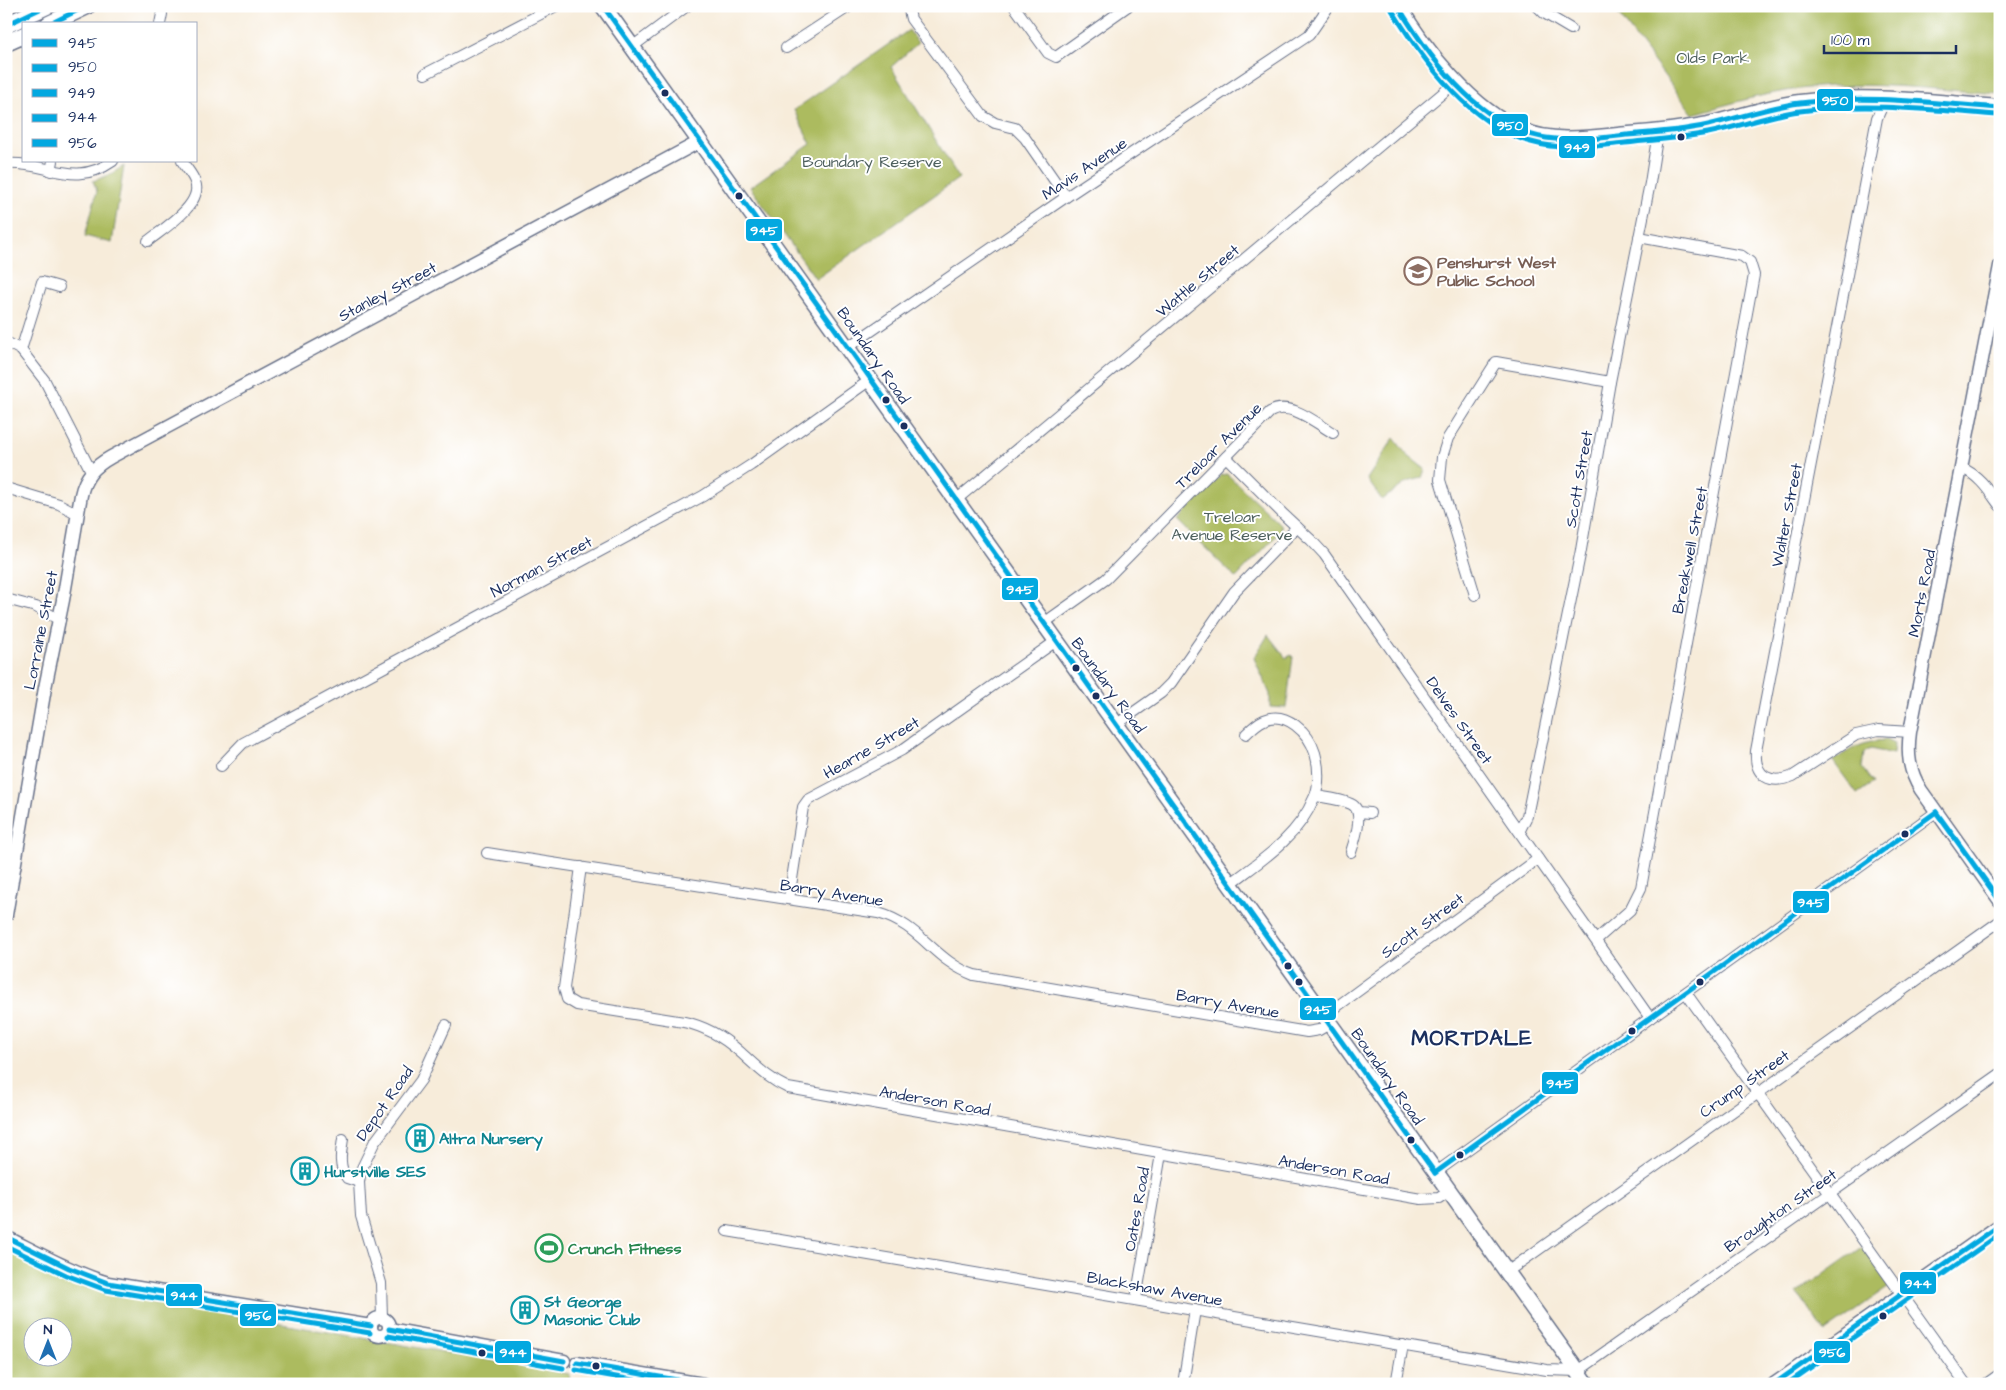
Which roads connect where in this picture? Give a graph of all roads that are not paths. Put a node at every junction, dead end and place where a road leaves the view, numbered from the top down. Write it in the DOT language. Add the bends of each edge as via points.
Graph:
graph roads {
  1 [pos="87,6"];
  2 [pos="159,6"];
  3 [pos="556,6"];
  4 [pos="603,6"];
  5 [pos="688,6"];
  6 [pos="850,6"];
  7 [pos="908,6"];
  8 [pos="1014,6"];
  9 [pos="1128,6"];
  10 [pos="1329,6"];
  11 [pos="1398,6"];
  12 [pos="1537,6"];
  13 [pos="50,14"];
  14 [pos="160,22"];
  15 [pos="6,25"];
  16 [pos="1572,29"];
  17 [pos="22,36"];
  18 [pos="6,43"];
  19 [pos="632,47"];
  20 [pos="786,48"];
  21 [pos="425,74"];
  22 [pos="1456,82"];
  23 [pos="1885,100"];
  24 [pos="2000,108"];
  25 [pos="1658,132"];
  26 [pos="699,142"];
  27 [pos="110,162"];
  28 [pos="183,162"];
  29 [pos="6,164"];
  30 [pos="52,166"];
  31 [pos="1066,197"];
  32 [pos="1639,237"];
  33 [pos="148,241"];
  34 [pos="2000,266"];
  35 [pos="59,287"];
  36 [pos="1996,304"];
  37 [pos="6,342"];
  38 [pos="848,347"];
  39 [pos="21,350"];
  40 [pos="870,380"];
  41 [pos="1610,382"];
  42 [pos="1333,433"];
  43 [pos="1226,457"];
  44 [pos="1962,468"];
  45 [pos="92,471"];
  46 [pos="6,488"];
  47 [pos="956,500"];
  48 [pos="2000,506"];
  49 [pos="78,514"];
  50 [pos="1297,527"];
  51 [pos="1475,595"];
  52 [pos="6,599"];
  53 [pos="60,620"];
  54 [pos="1044,623"];
  55 [pos="1056,641"];
  56 [pos="1117,724"];
  57 [pos="1910,732"];
  58 [pos="1246,734"];
  59 [pos="221,766"];
  60 [pos="1316,796"];
  61 [pos="1358,812"];
  62 [pos="1936,812"];
  63 [pos="1370,813"];
  64 [pos="1520,830"];
  65 [pos="1351,852"];
  66 [pos="487,853"];
  67 [pos="1538,859"];
  68 [pos="581,867"];
  69 [pos="1230,884"];
  70 [pos="789,899"];
  71 [pos="2000,901"];
  72 [pos="6,916"];
  73 [pos="2000,921"];
  74 [pos="1596,940"];
  75 [pos="1686,993"];
  76 [pos="1650,1018"];
  77 [pos="1326,1020"];
  78 [pos="446,1024"];
  79 [pos="2000,1074"];
  80 [pos="1758,1092"];
  81 [pos="343,1139"];
  82 [pos="1161,1154"];
  83 [pos="1435,1173"];
  84 [pos="359,1182"];
  85 [pos="1449,1191"];
  86 [pos="1831,1193"];
  87 [pos="2000,1225"];
  88 [pos="727,1231"];
  89 [pos="6,1237"];
  90 [pos="1507,1272"];
  91 [pos="1902,1294"];
  92 [pos="1136,1299"];
  93 [pos="1195,1310"];
  94 [pos="386,1324"];
  95 [pos="1403,1345"];
  96 [pos="1578,1371"];
  97 [pos="2000,1374"];
  98 [pos="703,1384"];
  99 [pos="1183,1384"];
  100 [pos="1396,1384"];
  101 [pos="1587,1384"];
  102 [pos="1774,1384"];
  103 [pos="1966,1384"];
  104 [pos="1986,1384"];
  1 -- 13 [label="main road"];
  2 -- 14 [label="street"];
  3 -- 21 [label="street"];
  4 -- 19 [label="main road, Boundary Road"];
  5 -- 19 [label="street"];
  6 -- 20 [label="street"];
  7 -- 31 [label="street" via="911,19 983,116 995,124 1015,128"];
  8 -- 9 [label="street" via="1048,54 1056,57"];
  10 -- 31 [label="street, Mavis Avenue" via="1308,36"];
  11 -- 22 [label="main road" via="1417,38"];
  12 -- 16 [label="street"];
  13 -- 15 [label="main road"];
  17 -- 18 [label="main road"];
  19 -- 26 [label="main road, Boundary Road"];
  22 -- 25 [label="main road" via="1500,120 1522,132 1538,136 1572,139"];
  22 -- 47 [label="street, Wattle Street"];
  23 -- 24 [label="main road"];
  23 -- 25 [label="main road" via="1799,103 1710,124"];
  23 -- 57 [label="street, Walter Street" via="1877,118 1756,763 1768,778 1786,779 1856,735 1879,730"];
  25 -- 32 [label="street, Scott Street"];
  26 -- 38 [label="main road, Boundary Road"];
  26 -- 45 [label="street, Stanley Street" via="111,457"];
  27 -- 30 [label="street" via="100,169 71,175"];
  28 -- 33 [label="street" via="196,183 196,195 187,209"];
  29 -- 30 [label="street"];
  31 -- 38 [label="street, Mavis Avenue"];
  32 -- 41 [label="street, Scott Street"];
  32 -- 74 [label="street, Breakwell Street" via="1742,256 1750,262 1754,275 1641,888 1630,910"];
  34 -- 36 [label="street, Morts Road"];
  35 -- 39 [label="street" via="42,282"];
  36 -- 44 [label="street, Morts Road"];
  37 -- 39 [label="street"];
  38 -- 40 [label="main road, Boundary Road"];
  39 -- 45 [label="street" via="45,381"];
  40 -- 47 [label="main road, Boundary Road"];
  40 -- 59 [label="street, Norman Street" via="703,496 242,743"];
  41 -- 51 [label="street" via="1496,362 1491,369 1448,438 1440,480"];
  41 -- 64 [label="street, Scott Street" via="1581,550 1527,816"];
  42 -- 43 [label="street, Treloar Avenue" via="1291,409 1280,408 1270,412"];
  43 -- 50 [label="street, Delves Street"];
  43 -- 54 [label="street, Treloar Avenue" via="1106,579"];
  44 -- 48 [label="street" via="1980,479"];
  44 -- 57 [label="street, Morts Road"];
  45 -- 49 [label="street, Lorraine Street" via="83,484"];
  46 -- 49 [label="street" via="59,504"];
  47 -- 54 [label="main road, Boundary Road"];
  49 -- 53 [label="street, Lorraine Street"];
  50 -- 56 [label="street" via="1234,592 1171,683"];
  50 -- 64 [label="street, Delves Street" via="1324,554"];
  52 -- 53 [label="street" via="42,610"];
  53 -- 72 [label="street, Lorraine Street" via="45,688"];
  54 -- 55 [label="main road, Boundary Road"];
  55 -- 56 [label="main road, Boundary Road"];
  55 -- 70 [label="street, Hearne Street" via="902,750 808,800 803,807"];
  56 -- 69 [label="main road, Boundary Road"];
  57 -- 62 [label="street, Morts Road" via="1908,755 1911,773"];
  58 -- 60 [label="street" via="1267,718 1292,723 1310,741 1315,753"];
  60 -- 61 [label="street" via="1350,803"];
  60 -- 69 [label="street" via="1286,839"];
  61 -- 63 [label="street"];
  61 -- 65 [label="street"];
  62 -- 71 [label="street, Morts Road"];
  62 -- 75 [label="street"];
  64 -- 67 [label="street, Delves Street"];
  66 -- 68 [label="street, Barry Avenue"];
  67 -- 74 [label="street, Delves Street"];
  67 -- 77 [label="street, Scott Street"];
  68 -- 70 [label="street, Barry Avenue"];
  68 -- 82 [label="street, Anderson Road" via="564,988 567,1000 573,1004 701,1026 737,1049 772,1080 795,1090"];
  69 -- 77 [label="main road, Boundary Road"];
  70 -- 77 [label="street, Barry Avenue" via="869,911 896,919 948,962 974,975 1307,1032 1319,1030"];
  73 -- 80 [label="street, Crump Street"];
  74 -- 76 [label="street, Delves Street"];
  75 -- 76 [label="street"];
  75 -- 80 [label="street"];
  76 -- 83 [label="street"];
  77 -- 83 [label="main road, Boundary Road"];
  78 -- 84 [label="street, Depot Road" via="421,1080 369,1151"];
  79 -- 86 [label="street, Broughton Street"];
  80 -- 86 [label="street"];
  80 -- 90 [label="street, Crump Street"];
  81 -- 84 [label="street" via="342,1170 347,1178"];
  82 -- 85 [label="street, Anderson Road" via="1421,1199 1436,1199"];
  82 -- 92 [label="street, Oates Road"];
  83 -- 85 [label="main road, Boundary Road"];
  84 -- 94 [label="street, Depot Road" via="361,1216 382,1283"];
  85 -- 90 [label="main road, Boundary Road"];
  86 -- 91 [label="street"];
  86 -- 96 [label="street, Broughton Street"];
  87 -- 91 [label="street"];
  88 -- 92 [label="street, Blackshaw Avenue"];
  89 -- 94 [label="street" via="62,1266 108,1283 371,1326 376,1319"];
  90 -- 96 [label="main road, Boundary Road"];
  91 -- 102 [label="street"];
  91 -- 103 [label="street"];
  92 -- 93 [label="street, Blackshaw Avenue"];
  93 -- 95 [label="street, Blackshaw Avenue"];
  93 -- 99 [label="street"];
  94 -- 98 [label="street" via="564,1360 572,1355 577,1363"];
  95 -- 96 [label="street, Blackshaw Avenue" via="1547,1370"];
  95 -- 100 [label="street"];
  96 -- 101 [label="main road, Boundary Road"];
  97 -- 104 [label="street"];
}
